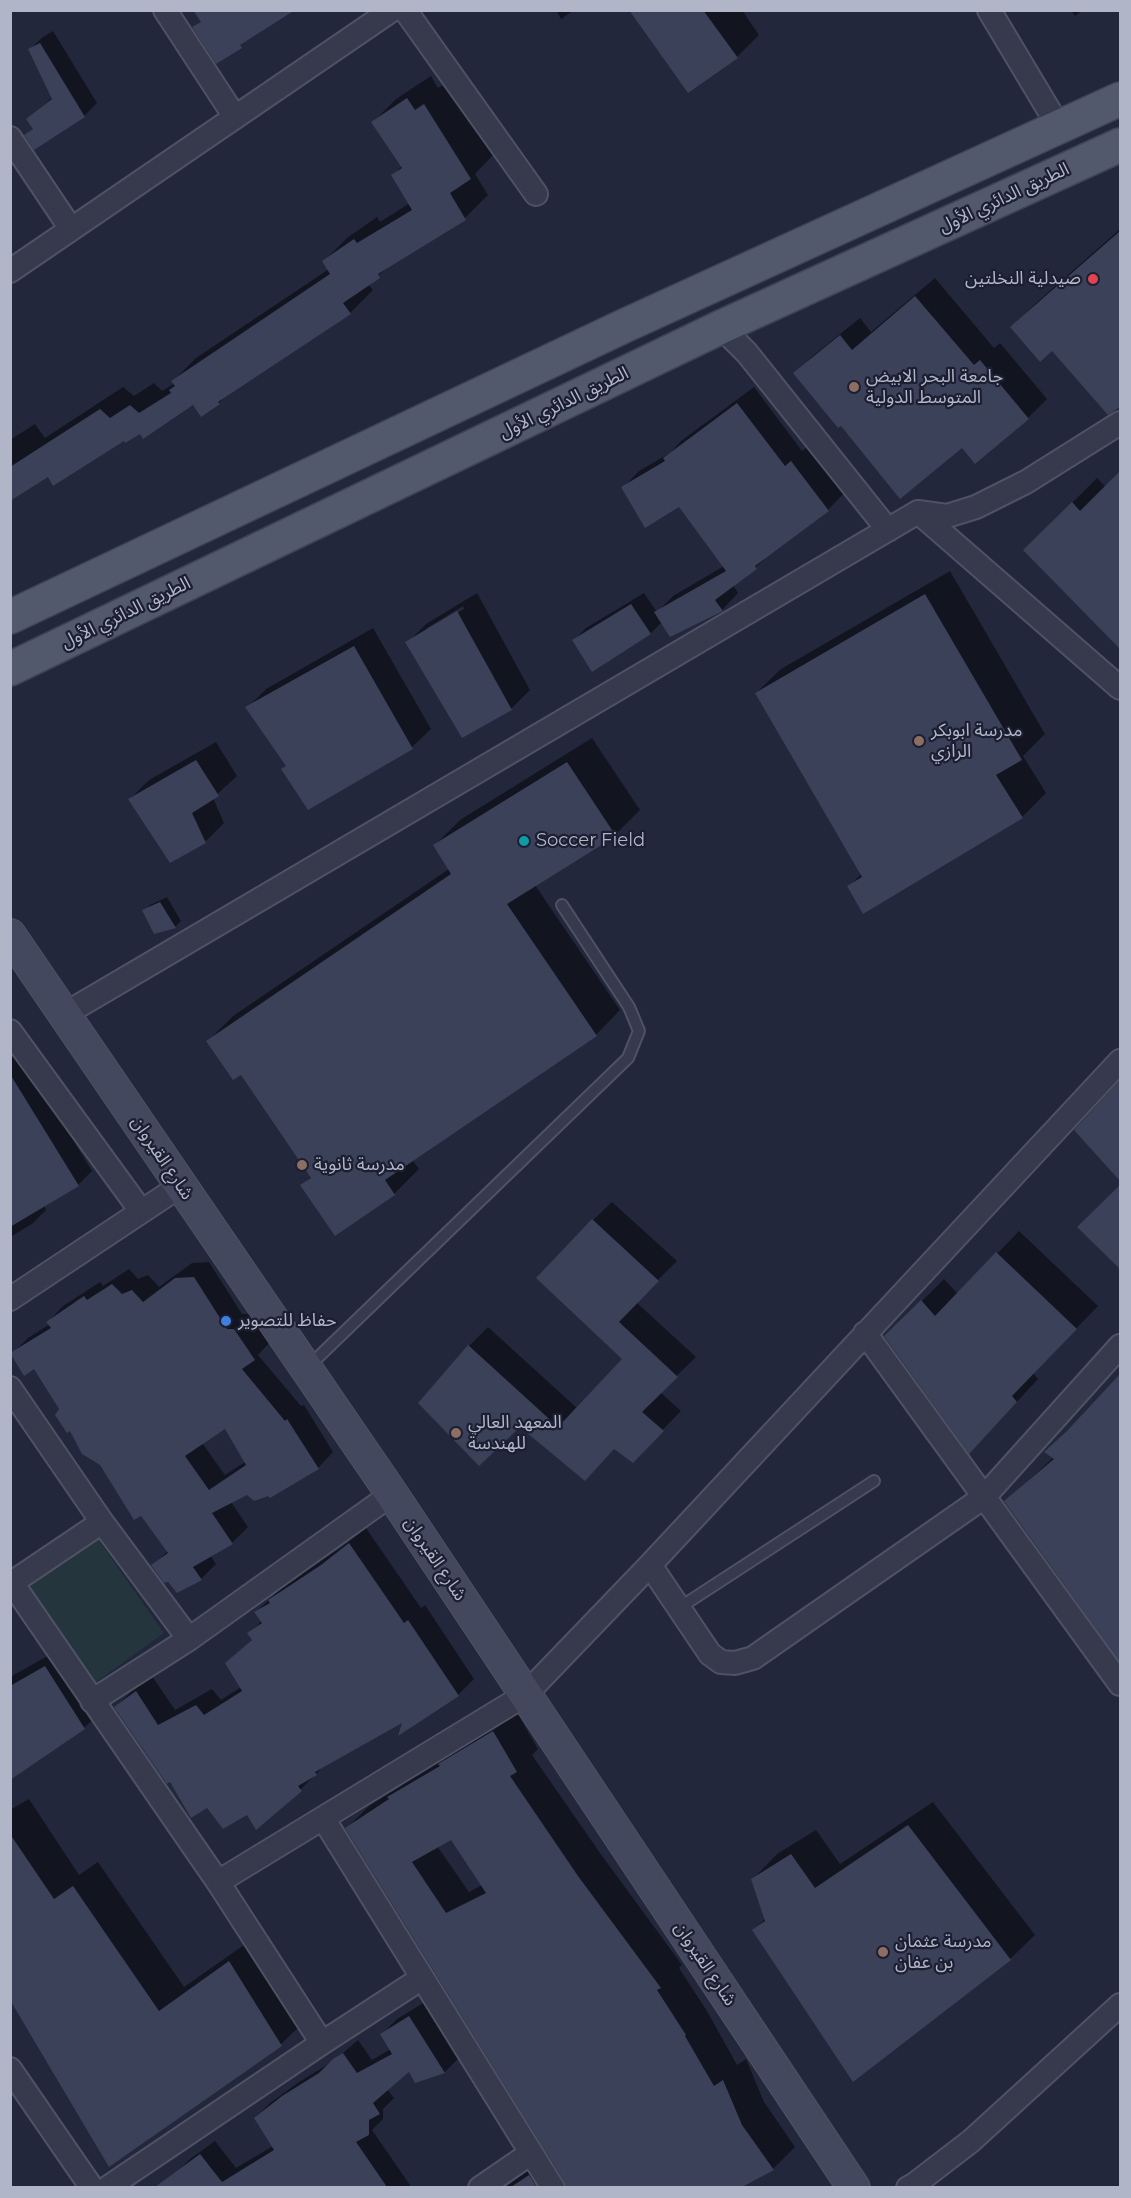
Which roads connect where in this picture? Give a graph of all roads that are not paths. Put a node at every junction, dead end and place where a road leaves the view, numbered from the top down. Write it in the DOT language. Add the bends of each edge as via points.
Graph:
graph roads {
  1 [pos="165,10"];
  2 [pos="392,10"];
  3 [pos="405,10"];
  4 [pos="989,10"];
  5 [pos="1120,99"];
  6 [pos="234,117"];
  7 [pos="1059,127"];
  8 [pos="10,138"];
  9 [pos="1120,145"];
  10 [pos="536,195"];
  11 [pos="71,229"];
  12 [pos="10,271"];
  13 [pos="721,327"];
  14 [pos="1120,423"];
  15 [pos="918,512"];
  16 [pos="888,530"];
  17 [pos="10,617"];
  18 [pos="12,669"];
  19 [pos="1120,688"];
  20 [pos="562,905"];
  21 [pos="10,935"];
  22 [pos="65,1014"];
  23 [pos="10,1031"];
  24 [pos="1120,1061"];
  25 [pos="180,1186"];
  26 [pos="141,1211"];
  27 [pos="10,1299"];
  28 [pos="865,1333"];
  29 [pos="1120,1346"];
  30 [pos="307,1368"];
  31 [pos="10,1388"];
  32 [pos="874,1481"];
  33 [pos="392,1494"];
  34 [pos="984,1497"];
  35 [pos="102,1522"];
  36 [pos="650,1564"];
  37 [pos="11,1583"];
  38 [pos="679,1608"];
  39 [pos="189,1639"];
  40 [pos="1120,1684"];
  41 [pos="525,1695"];
  42 [pos="92,1701"];
  43 [pos="323,1818"];
  44 [pos="218,1882"];
  45 [pos="422,1978"];
  46 [pos="1120,2006"];
  47 [pos="322,2043"];
  48 [pos="10,2069"];
  49 [pos="531,2153"];
  50 [pos="92,2187"];
  51 [pos="107,2187"];
  52 [pos="480,2187"];
  53 [pos="553,2187"];
  54 [pos="854,2187"];
  55 [pos="908,2187"];
  1 -- 6 [label="street"];
  2 -- 6 [label="street"];
  3 -- 10 [label="street"];
  4 -- 7 [label="street"];
  5 -- 7 [label="main road"];
  6 -- 11 [label="street"];
  7 -- 17 [label="main road" via="624,326"];
  8 -- 11 [label="street"];
  9 -- 13 [label="main road, الطريق الدائري الأول"];
  11 -- 12 [label="street"];
  13 -- 16 [label="street" via="747,353"];
  13 -- 18 [label="main road, الطريق الدائري الأول"];
  14 -- 15 [label="street" via="1026,482 976,507 947,516"];
  15 -- 16 [label="street"];
  15 -- 19 [label="street"];
  16 -- 22 [label="street"];
  20 -- 30 [label="lane" via="629,1007 639,1031 628,1058"];
  21 -- 22 [label="main road, شارع القيروان"];
  22 -- 25 [label="main road, شارع القيروان"];
  23 -- 26 [label="street"];
  24 -- 28 [label="street"];
  25 -- 26 [label="street"];
  25 -- 30 [label="main road, شارع القيروان"];
  26 -- 27 [label="street"];
  28 -- 34 [label="street"];
  28 -- 36 [label="street"];
  29 -- 34 [label="street"];
  30 -- 33 [label="main road, شارع القيروان"];
  31 -- 35 [label="street"];
  32 -- 38 [label="lane"];
  33 -- 39 [label="street"];
  33 -- 41 [label="main road, شارع القيروان"];
  34 -- 38 [label="street" via="753,1658 721,1662 710,1654"];
  34 -- 40 [label="street"];
  35 -- 37 [label="street"];
  35 -- 39 [label="street"];
  36 -- 38 [label="street"];
  36 -- 41 [label="street"];
  37 -- 42 [label="street"];
  39 -- 42 [label="street"];
  41 -- 43 [label="street"];
  41 -- 54 [label="main road, شارع القيروان"];
  42 -- 44 [label="street"];
  43 -- 44 [label="street"];
  43 -- 45 [label="street"];
  44 -- 47 [label="street"];
  45 -- 47 [label="street"];
  45 -- 49 [label="street"];
  46 -- 55 [label="street" via="971,2141"];
  47 -- 51 [label="street"];
  48 -- 50 [label="street"];
  49 -- 52 [label="street"];
  49 -- 53 [label="street"];
}
